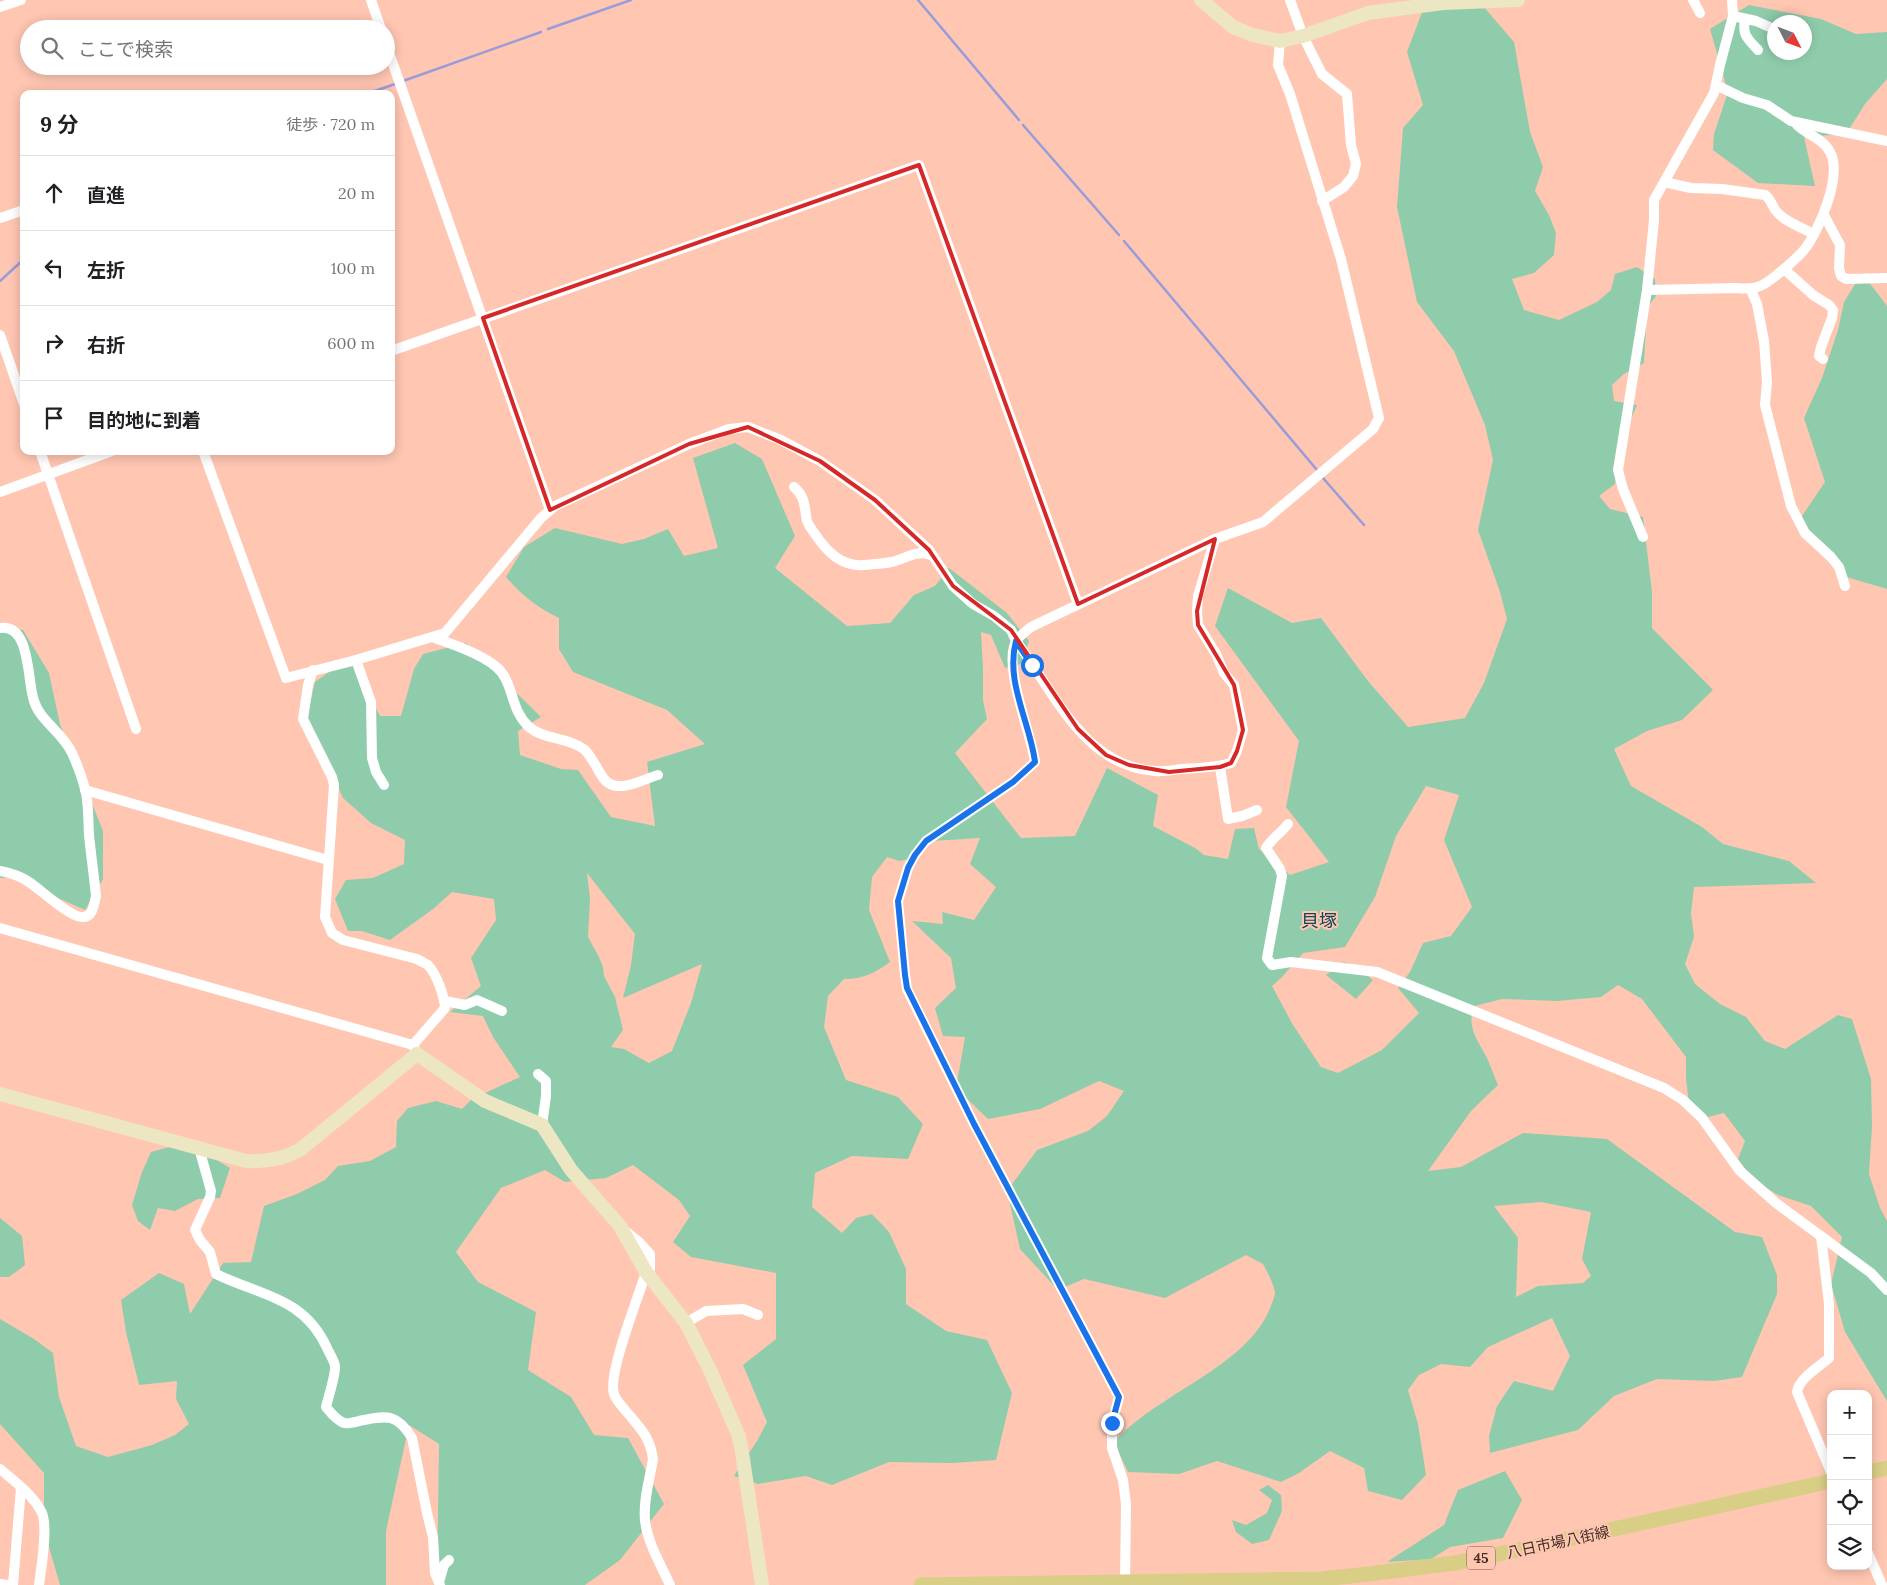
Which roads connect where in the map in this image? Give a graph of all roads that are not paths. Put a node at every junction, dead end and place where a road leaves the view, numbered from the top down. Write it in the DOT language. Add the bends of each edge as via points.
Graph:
graph roads {
  1 [pos="21,0"];
  2 [pos="371,0"];
  3 [pos="1201,0"];
  4 [pos="1290,0"];
  5 [pos="1518,0"];
  6 [pos="1693,0"];
  7 [pos="1732,0"];
  8 [pos="0,7"];
  9 [pos="1700,13"];
  10 [pos="1733,16"];
  11 [pos="1745,19"];
  12 [pos="378,20"];
  13 [pos="1767,26"];
  14 [pos="1303,36"];
  15 [pos="1280,41"];
  16 [pos="1758,50"];
  17 [pos="395,69"];
  18 [pos="1716,86"];
  19 [pos="1795,122"];
  20 [pos="1887,141"];
  21 [pos="1664,182"];
  22 [pos="1322,201"];
  23 [pos="20,211"];
  24 [pos="1824,215"];
  25 [pos="0,218"];
  26 [pos="1813,234"];
  27 [pos="1784,269"];
  28 [pos="1887,278"];
  29 [pos="1647,290"];
  30 [pos="1751,290"];
  31 [pos="483,318"];
  32 [pos="0,335"];
  33 [pos="395,350"];
  34 [pos="1823,359"];
  35 [pos="20,392"];
  36 [pos="41,455"];
  37 [pos="101,455"];
  38 [pos="204,455"];
  39 [pos="48,475"];
  40 [pos="794,486"];
  41 [pos="0,492"];
  42 [pos="550,510"];
  43 [pos="1643,537"];
  44 [pos="1215,539"];
  45 [pos="931,556"];
  46 [pos="1845,586"];
  47 [pos="1078,604"];
  48 [pos="0,628"];
  49 [pos="435,638"];
  50 [pos="1016,641"];
  51 [pos="356,660"];
  52 [pos="313,670"];
  53 [pos="136,729"];
  54 [pos="1220,767"];
  55 [pos="658,775"];
  56 [pos="384,785"];
  57 [pos="86,790"];
  58 [pos="1257,810"];
  59 [pos="1288,824"];
  60 [pos="328,860"];
  61 [pos="0,871"];
  62 [pos="0,928"];
  63 [pos="445,1001"];
  64 [pos="502,1011"];
  65 [pos="415,1049"];
  66 [pos="538,1074"];
  67 [pos="0,1094"];
  68 [pos="542,1125"];
  69 [pos="199,1148"];
  70 [pos="1821,1236"];
  71 [pos="646,1272"];
  72 [pos="1887,1290"];
  73 [pos="758,1315"];
  74 [pos="686,1323"];
  75 [pos="1827,1463"];
  76 [pos="1887,1468"];
  77 [pos="0,1469"];
  78 [pos="1872,1471"];
  79 [pos="1827,1482"];
  80 [pos="21,1488"];
  81 [pos="449,1560"];
  82 [pos="1872,1562"];
  83 [pos="439,1583"];
  84 [pos="1203,1583"];
  85 [pos="0,1584"];
  86 [pos="1125,1584"];
  87 [pos="1882,1584"];
  88 [pos="9,1585"];
  89 [pos="13,1585"];
  90 [pos="39,1585"];
  91 [pos="670,1585"];
  92 [pos="762,1585"];
  93 [pos="921,1585"];
  1 -- 8 [label="street"];
  2 -- 12 [label="street"];
  3 -- 15 [label="street" via="1234,27"];
  4 -- 14 [label="street"];
  5 -- 14 [label="street" via="1443,3 1368,13"];
  6 -- 9 [label="street"];
  7 -- 10 [label="street"];
  10 -- 11 [label="street"];
  10 -- 18 [label="street"];
  11 -- 13 [label="street"];
  11 -- 16 [label="street" via="1743,29"];
  14 -- 15 [label="street"];
  14 -- 22 [label="street" via="1322,74 1347,94 1351,145 1356,164 1353,176 1344,187"];
  15 -- 22 [label="street" via="1278,65"];
  17 -- 31 [label="street"];
  18 -- 19 [label="street" via="1767,106"];
  18 -- 21 [label="street"];
  19 -- 20 [label="street"];
  19 -- 24 [label="street" via="1821,141 1831,153 1834,177"];
  21 -- 26 [label="street" via="1691,188 1766,195 1785,219"];
  21 -- 29 [label="street" via="1654,200"];
  22 -- 44 [label="street" via="1341,259 1379,418 1373,429 1263,522"];
  23 -- 25 [label="street"];
  24 -- 26 [label="street"];
  24 -- 28 [label="street" via="1840,245 1841,276 1846,279"];
  26 -- 27 [label="street" via="1804,250"];
  27 -- 30 [label="street" via="1767,283"];
  27 -- 34 [label="street" via="1832,310 1820,347 1819,356"];
  29 -- 30 [label="street"];
  29 -- 43 [label="street" via="1618,470"];
  30 -- 46 [label="street" via="1764,341 1765,405 1791,506 1805,533 1840,567"];
  31 -- 33 [label="street"];
  31 -- 42 [label="street"];
  31 -- 47 [label="street" via="919,165"];
  32 -- 35 [label="street"];
  36 -- 39 [label="street"];
  37 -- 39 [label="street"];
  38 -- 52 [label="street" via="286,678"];
  39 -- 41 [label="street"];
  39 -- 53 [label="street"];
  40 -- 45 [label="street" via="802,493 809,527 833,556 843,562 856,566 893,562 925,552"];
  42 -- 45 [label="street" via="689,444 729,429 748,427 820,461 859,487 929,550"];
  42 -- 49 [label="street" via="445,633"];
  44 -- 47 [label="street"];
  44 -- 54 [label="street" via="1198,596 1198,625 1234,685 1242,730 1231,763"];
  45 -- 50 [label="street" via="953,586 1011,630"];
  47 -- 50 [label="street" via="1031,627"];
  48 -- 57 [label="street" via="13,631 21,639 33,700 71,751"];
  49 -- 51 [label="street"];
  49 -- 55 [label="street" via="468,650 495,666 502,673 519,715 530,728 584,749 606,781 623,786"];
  50 -- 54 [label="street" via="1059,707 1106,755 1155,771"];
  50 -- 86 [label="street" via="1012,654 1016,691 1035,762 1013,782 926,841 915,855 898,901 901,942 907,988 974,1124 1119,1397 1112,1423 1112,1448 1123,1480 1126,1504"];
  51 -- 52 [label="street"];
  51 -- 56 [label="street" via="371,702 372,758"];
  52 -- 60 [label="street" via="303,719 332,777"];
  54 -- 58 [label="street" via="1228,819"];
  57 -- 60 [label="street"];
  57 -- 61 [label="street" via="96,896 89,915 73,914 29,882"];
  59 -- 70 [label="street" via="1266,848 1282,876 1268,958 1272,965 1291,962 1377,972 1664,1088 1702,1118 1740,1171"];
  60 -- 63 [label="street" via="325,917 332,933 343,940 417,959 427,965"];
  62 -- 65 [label="street"];
  63 -- 64 [label="street" via="465,1005 477,1000"];
  63 -- 65 [label="street" via="445,1008"];
  65 -- 68 [label="street" via="485,1101"];
  65 -- 69 [label="street" via="292,1154 264,1162 246,1161"];
  66 -- 68 [label="street" via="546,1081"];
  67 -- 69 [label="street"];
  68 -- 71 [label="street" via="571,1170 620,1226"];
  69 -- 83 [label="street" via="211,1192 195,1230 210,1252 216,1274 294,1307 309,1320 324,1341 335,1366 326,1408 335,1418 345,1423 393,1417 412,1438 433,1537 435,1573"];
  70 -- 72 [label="street" via="1871,1273"];
  70 -- 75 [label="street" via="1829,1304 1829,1358 1802,1381 1797,1392"];
  71 -- 74 [label="street"];
  71 -- 91 [label="street" via="619,1354 613,1393 650,1444 653,1459 645,1522"];
  73 -- 74 [label="street" via="743,1309 706,1311"];
  74 -- 92 [label="street" via="709,1368 741,1446"];
  76 -- 78 [label="main road"];
  77 -- 80 [label="street"];
  79 -- 84 [label="main road, 八日市場八街線 / 45" via="1439,1565 1322,1578"];
  80 -- 89 [label="street"];
  80 -- 90 [label="street" via="42,1512 44,1530"];
  81 -- 83 [label="street" via="444,1565"];
  82 -- 87 [label="street"];
  84 -- 86 [label="main road, 八日市場八街線 / 45"];
  85 -- 88 [label="street"];
  86 -- 93 [label="main road, 八日市場八街線 / 45"];
}
